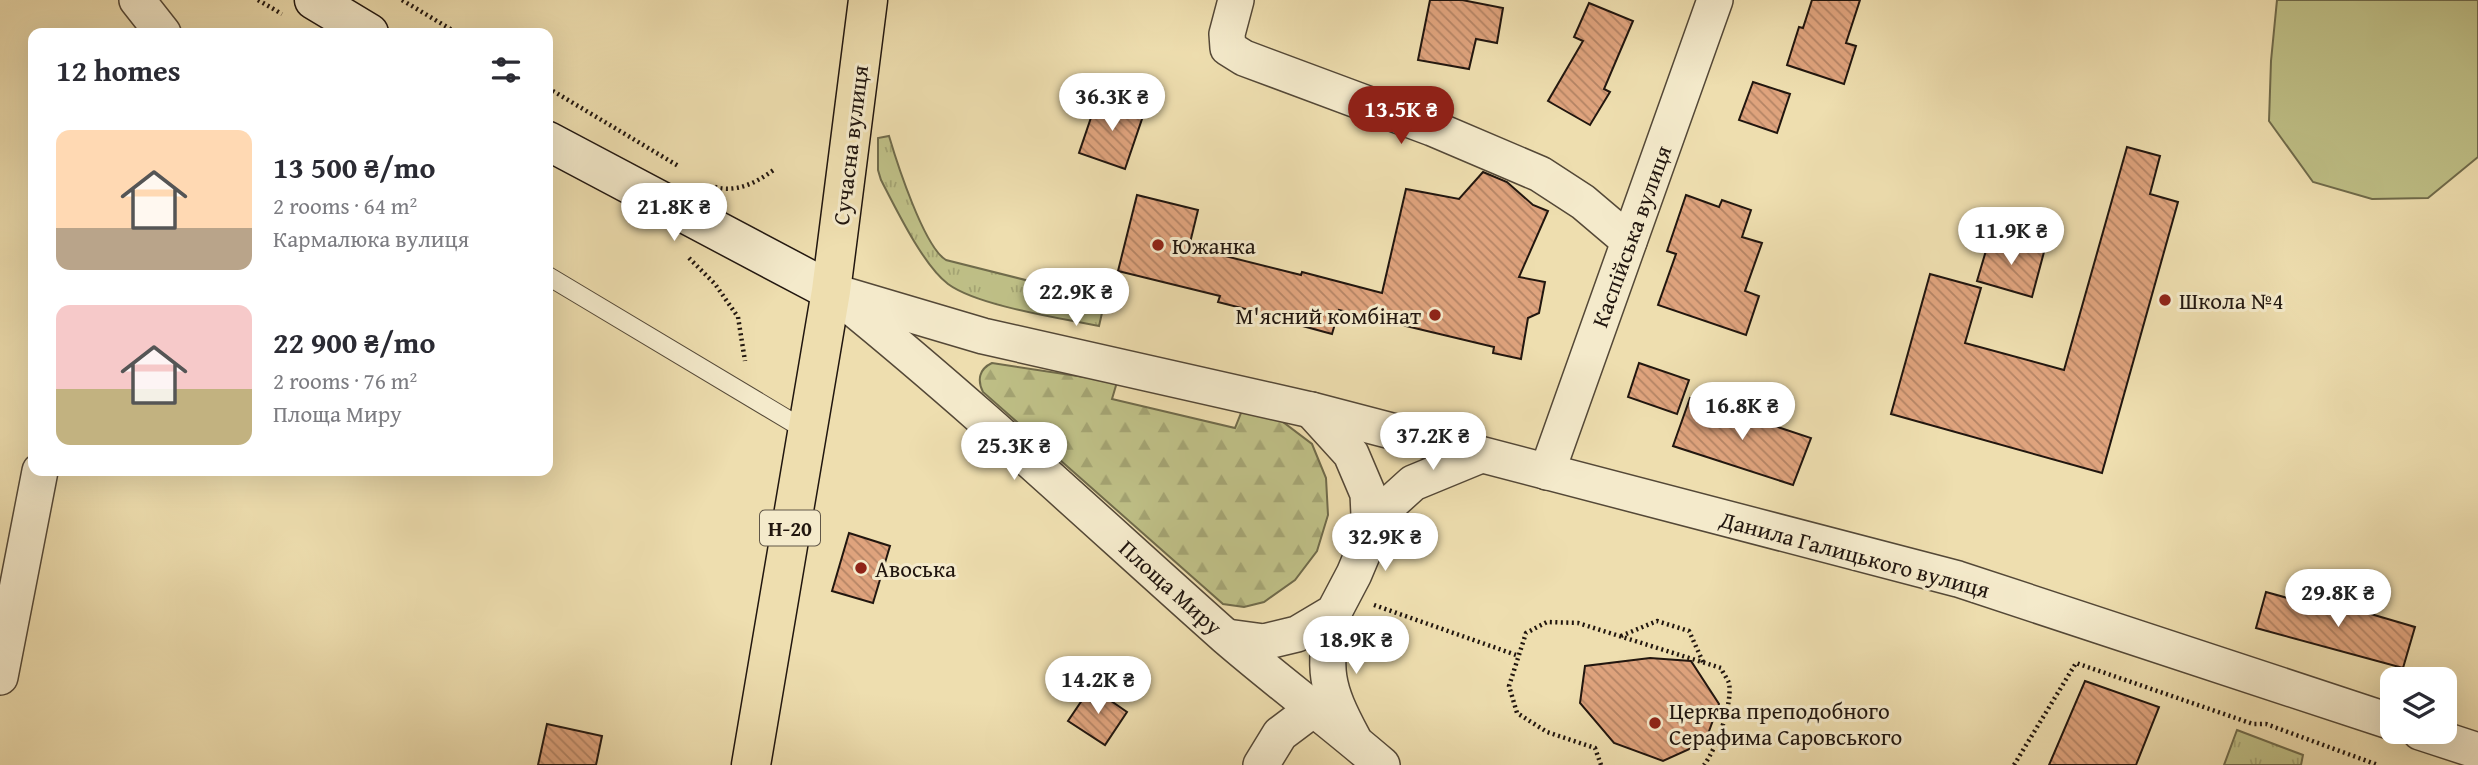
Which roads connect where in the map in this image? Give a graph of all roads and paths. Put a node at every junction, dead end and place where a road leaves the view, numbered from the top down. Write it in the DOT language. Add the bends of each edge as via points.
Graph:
graph roads {
  1 [pos="137,0"];
  2 [pos="402,0"];
  3 [pos="868,0"];
  4 [pos="1236,0"];
  5 [pos="1715,0"];
  6 [pos="326,3"];
  7 [pos="159,28"];
  8 [pos="362,28"];
  9 [pos="449,28"];
  10 [pos="553,91"];
  11 [pos="553,144"];
  12 [pos="683,169"];
  13 [pos="775,169"];
  14 [pos="706,182"];
  15 [pos="1629,241"];
  16 [pos="680,252"];
  17 [pos="553,279"];
  18 [pos="831,291"];
  19 [pos="745,360"];
  20 [pos="1311,411"];
  21 [pos="807,430"];
  22 [pos="1480,455"];
  23 [pos="1547,472"];
  24 [pos="39,476"];
  25 [pos="1370,536"];
  26 [pos="1338,603"];
  27 [pos="1621,636"];
  28 [pos="1227,638"];
  29 [pos="1518,656"];
  30 [pos="1703,662"];
  31 [pos="0,677"];
  32 [pos="1312,710"];
  33 [pos="2380,718"];
  34 [pos="2457,744"];
  35 [pos="2478,751"];
  36 [pos="1369,754"];
  37 [pos="751,765"];
  38 [pos="1261,765"];
  39 [pos="1601,765"];
  40 [pos="1704,765"];
  41 [pos="2014,765"];
  42 [pos="2378,765"];
  1 -- 7 [label="street"];
  2 -- 9 [label="path"];
  3 -- 18 [label="main road, Сучасна вулиця / Н-20"];
  4 -- 15 [label="street" via="1228,48 1244,58 1540,174"];
  5 -- 15 [label="street, Каспійська вулиця"];
  6 -- 8 [label="main road"];
  10 -- 12 [label="path"];
  11 -- 18 [label="main road"];
  13 -- 14 [label="path" via="762,179 730,190"];
  15 -- 23 [label="street, Каспійська вулиця"];
  16 -- 19 [label="path" via="715,285 738,317"];
  17 -- 21 [label="lane"];
  18 -- 20 [label="street" via="983,335"];
  18 -- 21 [label="main road, Н-20"];
  18 -- 28 [label="street, Площа Миру" via="1028,458"];
  20 -- 22 [label="street, Данила Галицького вулиця"];
  20 -- 25 [label="street" via="1352,454 1368,494"];
  21 -- 37 [label="main road, Н-20"];
  22 -- 23 [label="street, Данила Галицького вулиця"];
  22 -- 25 [label="street" via="1413,483 1392,502"];
  23 -- 33 [label="street, Данила Галицького вулиця" via="1958,579"];
  24 -- 31 [label="street"];
  25 -- 26 [label="street"];
  26 -- 28 [label="street, Площа Миру" via="1297,634 1264,642"];
  26 -- 29 [label="path"];
  26 -- 36 [label="street" via="1327,647 1327,678 1335,705"];
  27 -- 29 [label="path" via="1578,623 1547,622 1526,633"];
  27 -- 30 [label="path"];
  27 -- 30 [label="path" via="1657,621 1689,631"];
  28 -- 32 [label="street"];
  29 -- 39 [label="path" via="1509,686 1517,713 1547,732 1595,748"];
  30 -- 40 [label="path" via="1721,668 1729,682 1729,701"];
  32 -- 36 [label="street"];
  32 -- 38 [label="street" via="1280,734"];
  34 -- 35 [label="street"];
  41 -- 42 [label="path" via="2076,663"];
}
